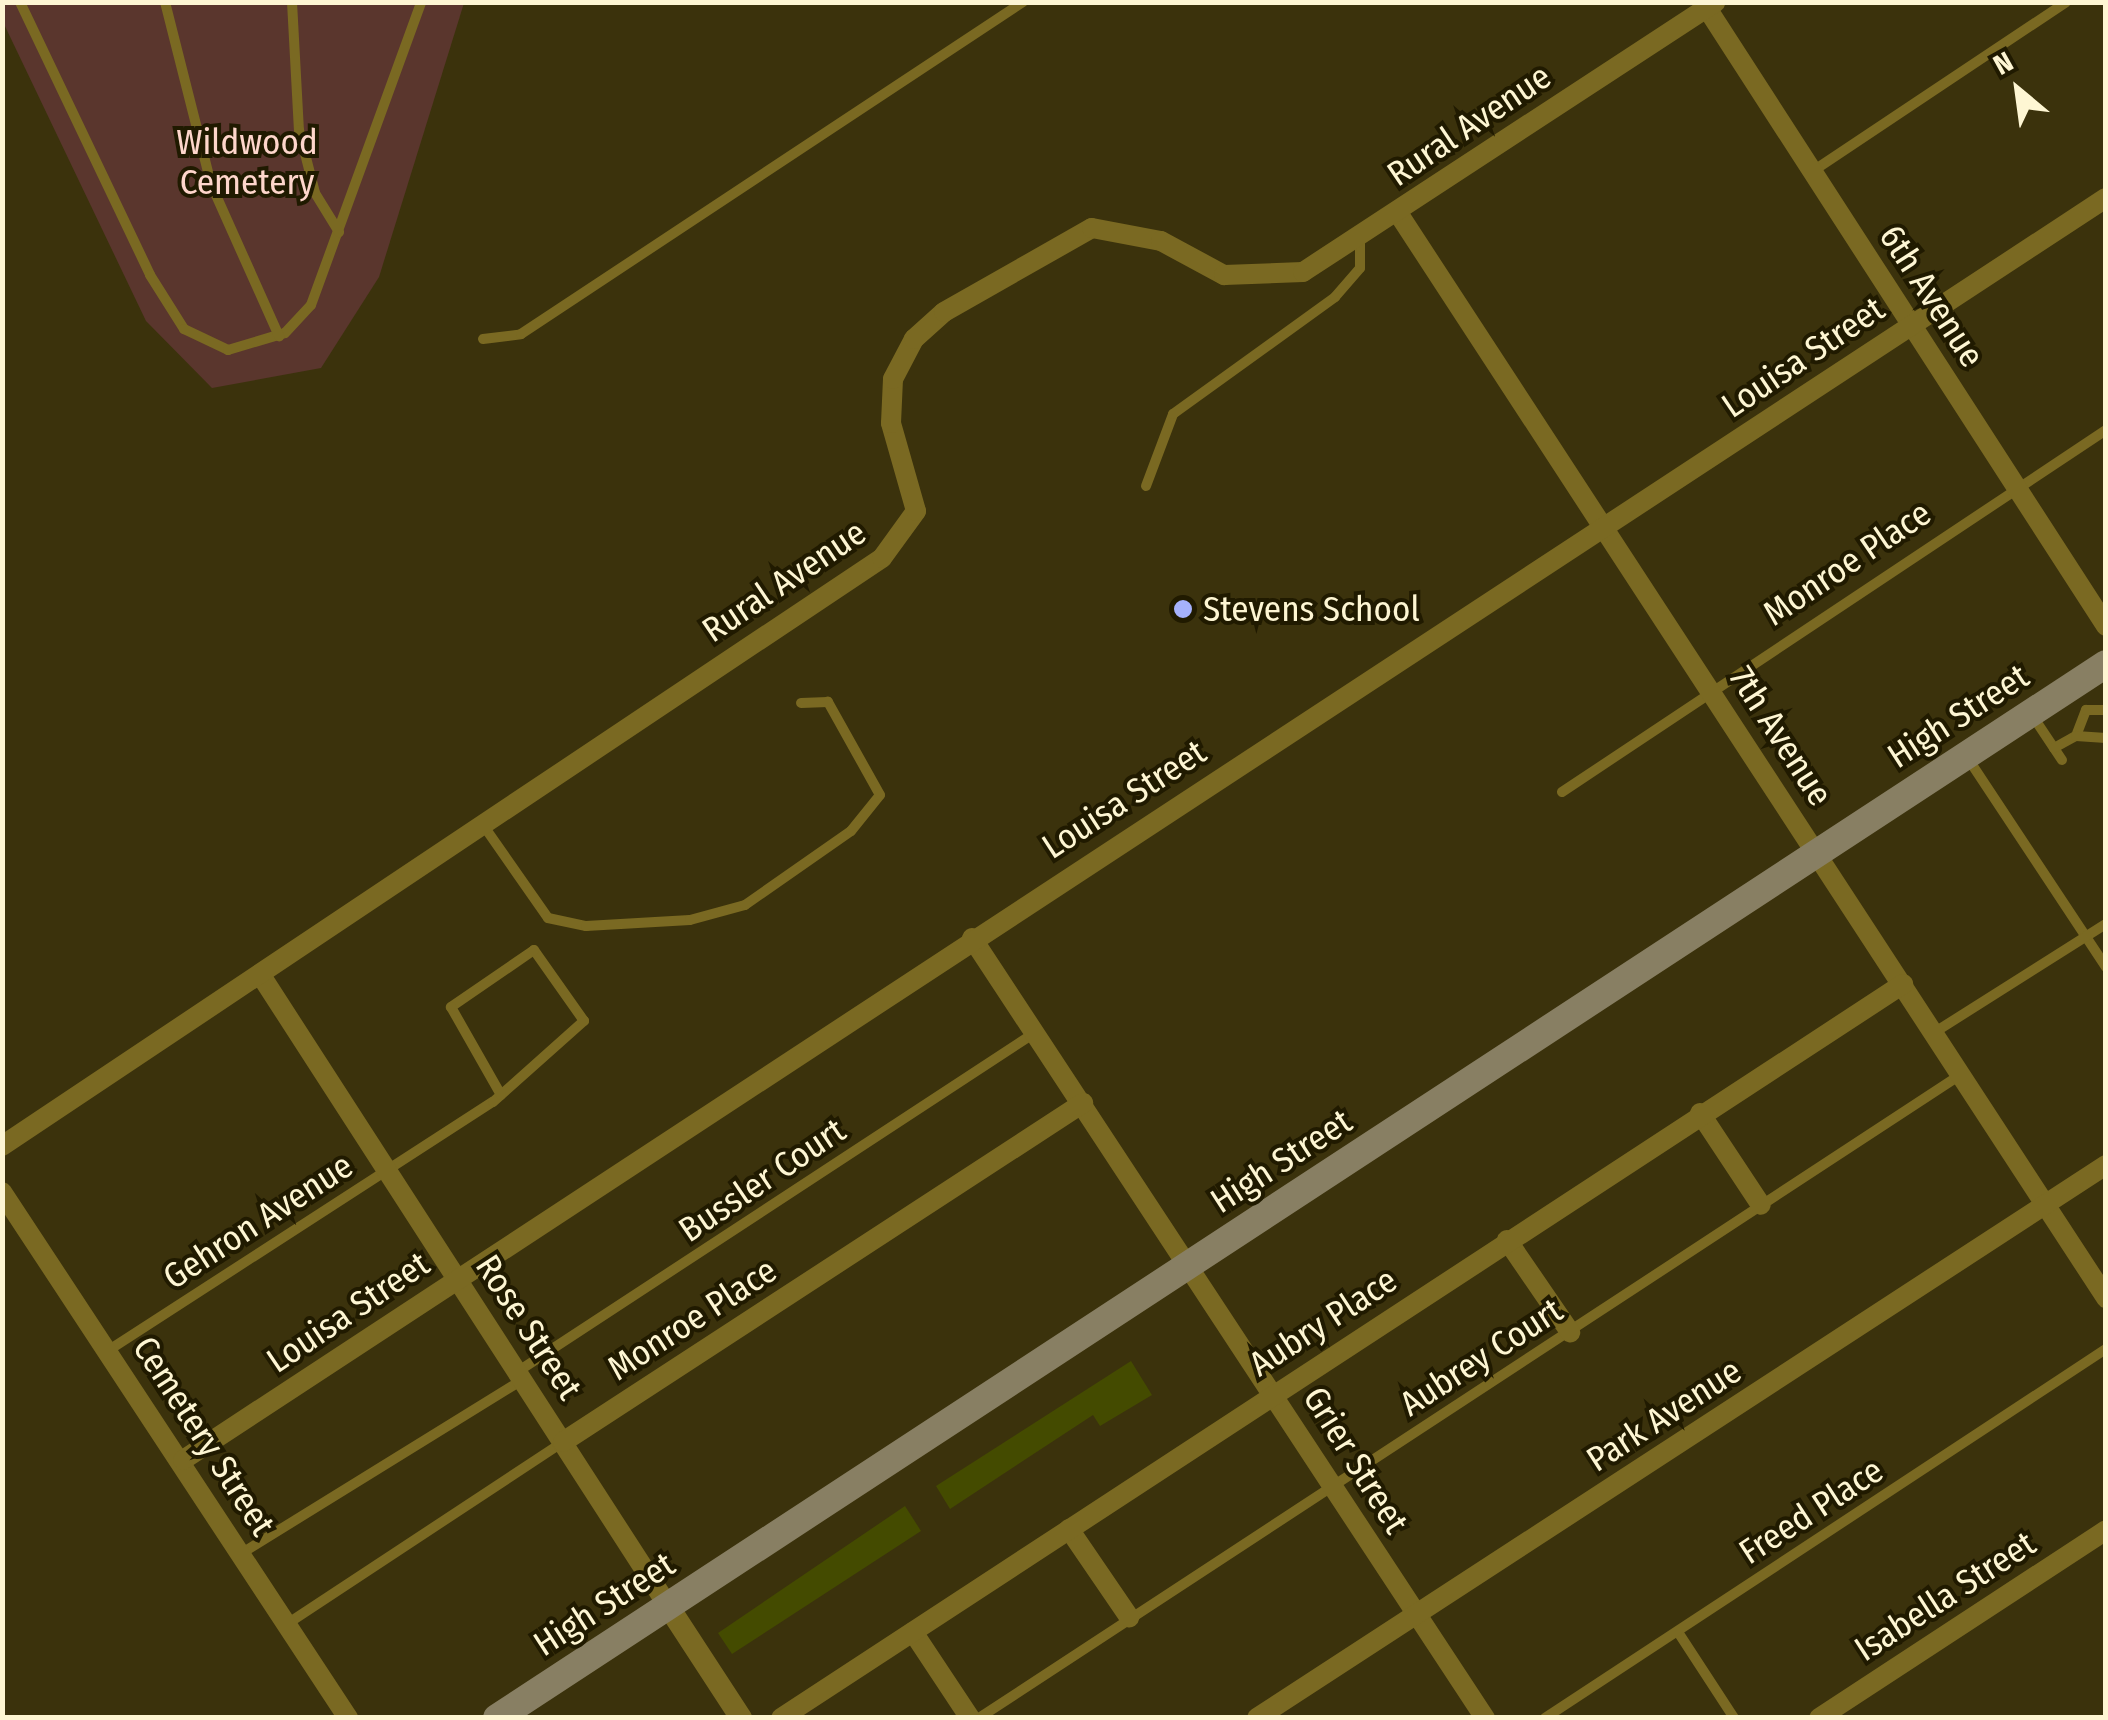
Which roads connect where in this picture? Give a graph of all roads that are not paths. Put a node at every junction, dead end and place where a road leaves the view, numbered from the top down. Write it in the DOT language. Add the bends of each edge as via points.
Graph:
graph roads {
  1 [pos="20,2"];
  2 [pos="166,2"];
  3 [pos="292,2"];
  4 [pos="420,2"];
  5 [pos="1023,2"];
  6 [pos="2066,2"];
  7 [pos="1709,4"];
  8 [pos="1813,171"];
  9 [pos="2106,198"];
  10 [pos="1398,212"];
  11 [pos="339,232"];
  12 [pos="1360,238"];
  13 [pos="1911,324"];
  14 [pos="279,336"];
  15 [pos="482,339"];
  16 [pos="2106,430"];
  17 [pos="1146,486"];
  18 [pos="2018,489"];
  19 [pos="1603,529"];
  20 [pos="2106,626"];
  21 [pos="2106,664"];
  22 [pos="2080,680"];
  23 [pos="1712,691"];
  24 [pos="801,703"];
  25 [pos="2100,710"];
  26 [pos="2031,713"];
  27 [pos="2076,736"];
  28 [pos="2106,738"];
  29 [pos="2054,748"];
  30 [pos="1967,756"];
  31 [pos="2062,760"];
  32 [pos="1562,792"];
  33 [pos="481,822"];
  34 [pos="1817,852"];
  35 [pos="2106,924"];
  36 [pos="2086,937"];
  37 [pos="972,938"];
  38 [pos="2106,968"];
  39 [pos="260,974"];
  40 [pos="1903,984"];
  41 [pos="1037,1032"];
  42 [pos="1935,1032"];
  43 [pos="1962,1074"];
  44 [pos="501,1095"];
  45 [pos="1084,1103"];
  46 [pos="1700,1113"];
  47 [pos="2,1146"];
  48 [pos="2106,1165"];
  49 [pos="386,1171"];
  50 [pos="2,1192"];
  51 [pos="2046,1204"];
  52 [pos="1761,1205"];
  53 [pos="1508,1240"];
  54 [pos="1192,1265"];
  55 [pos="456,1279"];
  56 [pos="2106,1298"];
  57 [pos="1567,1327"];
  58 [pos="2106,1349"];
  59 [pos="109,1350"];
  60 [pos="520,1376"];
  61 [pos="1274,1392"];
  62 [pos="562,1442"];
  63 [pos="182,1460"];
  64 [pos="1334,1487"];
  65 [pos="1069,1528"];
  66 [pos="2106,1530"];
  67 [pos="242,1554"];
  68 [pos="668,1606"];
  69 [pos="1415,1614"];
  70 [pos="1130,1617"];
  71 [pos="287,1624"];
  72 [pos="912,1632"];
  73 [pos="1678,1632"];
  74 [pos="348,1718"];
  75 [pos="497,1718"];
  76 [pos="740,1718"];
  77 [pos="781,1718"];
  78 [pos="970,1718"];
  79 [pos="979,1718"];
  80 [pos="1257,1718"];
  81 [pos="1485,1718"];
  82 [pos="1545,1718"];
  83 [pos="1734,1718"];
  84 [pos="1819,1718"];
  1 -- 14 [label="lane" via="184,329 228,350"];
  2 -- 14 [label="lane" via="211,184"];
  3 -- 11 [label="lane" via="299,130 315,193"];
  4 -- 11 [label="lane"];
  5 -- 15 [label="lane" via="521,334"];
  6 -- 8 [label="lane"];
  7 -- 8 [label="street, 6th Avenue"];
  7 -- 10 [label="street, Rural Avenue"];
  8 -- 13 [label="street, 6th Avenue"];
  9 -- 13 [label="street, Louisa Street"];
  10 -- 12 [label="street, Rural Avenue"];
  10 -- 19 [label="street, 7th Avenue"];
  11 -- 14 [label="lane" via="311,304"];
  12 -- 17 [label="lane" via="1360,268 1335,297 1173,414"];
  12 -- 33 [label="street, Rural Avenue" via="1272,280 1224,275 1142,234 1092,228 1007,270 922,330 900,361 890,402 916,494 906,535"];
  13 -- 18 [label="street, 6th Avenue"];
  13 -- 19 [label="street, Louisa Street"];
  16 -- 18 [label="lane, Monroe Place"];
  18 -- 20 [label="street, 6th Avenue"];
  18 -- 23 [label="lane, Monroe Place"];
  19 -- 23 [label="street, 7th Avenue"];
  19 -- 37 [label="street, Louisa Street"];
  21 -- 22 [label="main road, High Street"];
  22 -- 25 [label="lane"];
  22 -- 26 [label="main road, High Street"];
  23 -- 32 [label="lane, Monroe Place"];
  23 -- 34 [label="street, 7th Avenue"];
  24 -- 33 [label="lane" via="828,702 880,795 851,831 745,905 656,922 548,918"];
  25 -- 27 [label="lane" via="2086,710"];
  26 -- 29 [label="lane"];
  26 -- 30 [label="main road, High Street"];
  27 -- 28 [label="lane"];
  27 -- 29 [label="lane"];
  29 -- 31 [label="lane"];
  30 -- 34 [label="main road, High Street"];
  30 -- 36 [label="lane"];
  33 -- 39 [label="street, Rural Avenue"];
  34 -- 40 [label="street, 7th Avenue"];
  34 -- 54 [label="main road, High Street"];
  35 -- 36 [label="lane"];
  36 -- 38 [label="lane"];
  36 -- 42 [label="lane"];
  37 -- 41 [label="street, Grier Street"];
  37 -- 55 [label="street, Louisa Street"];
  39 -- 47 [label="street, Rural Avenue"];
  39 -- 49 [label="street, Rose Street"];
  40 -- 42 [label="street, 7th Avenue"];
  40 -- 46 [label="street, Aubry Place"];
  41 -- 45 [label="street, Grier Street"];
  41 -- 60 [label="lane, Bussler Court"];
  42 -- 43 [label="street, 7th Avenue"];
  43 -- 51 [label="street, 7th Avenue"];
  43 -- 52 [label="lane, Aubrey Court"];
  44 -- 44 [label="lane, Gehron Avenue" via="584,1021 534,950 451,1007"];
  44 -- 49 [label="lane, Gehron Avenue"];
  45 -- 54 [label="street, Grier Street"];
  45 -- 62 [label="street, Monroe Place"];
  46 -- 52 [label="street"];
  46 -- 53 [label="street, Aubry Place"];
  48 -- 51 [label="street, Park Avenue"];
  49 -- 55 [label="street, Rose Street"];
  49 -- 59 [label="lane, Gehron Avenue"];
  50 -- 59 [label="street, Cemetery Street"];
  51 -- 56 [label="street, 7th Avenue"];
  51 -- 69 [label="street, Park Avenue"];
  52 -- 57 [label="lane, Aubrey Court"];
  53 -- 57 [label="street"];
  53 -- 61 [label="street, Aubry Place"];
  54 -- 61 [label="street, Grier Street"];
  54 -- 68 [label="main road, High Street"];
  55 -- 60 [label="street, Rose Street"];
  55 -- 63 [label="street, Louisa Street"];
  57 -- 64 [label="lane, Aubrey Court"];
  58 -- 73 [label="lane, Freed Place"];
  59 -- 63 [label="street, Cemetery Street"];
  60 -- 62 [label="street, Rose Street"];
  60 -- 67 [label="lane, Bussler Court"];
  61 -- 64 [label="street, Grier Street"];
  61 -- 65 [label="street, Aubry Place"];
  62 -- 68 [label="street, Rose Street"];
  62 -- 71 [label="lane, Monroe Place"];
  63 -- 67 [label="street, Cemetery Street"];
  64 -- 69 [label="street, Grier Street"];
  64 -- 70 [label="lane, Aubrey Court"];
  65 -- 70 [label="street"];
  65 -- 72 [label="street, Aubry Place"];
  66 -- 84 [label="street, Isabella Street"];
  67 -- 71 [label="street, Cemetery Street"];
  68 -- 75 [label="main road, High Street"];
  68 -- 76 [label="street, Rose Street"];
  69 -- 80 [label="street, Park Avenue"];
  69 -- 81 [label="street, Grier Street"];
  70 -- 79 [label="lane, Aubrey Court"];
  71 -- 74 [label="street, Cemetery Street"];
  72 -- 77 [label="street, Aubry Place"];
  72 -- 78 [label="street"];
  73 -- 82 [label="lane, Freed Place"];
  73 -- 83 [label="lane"];
}
